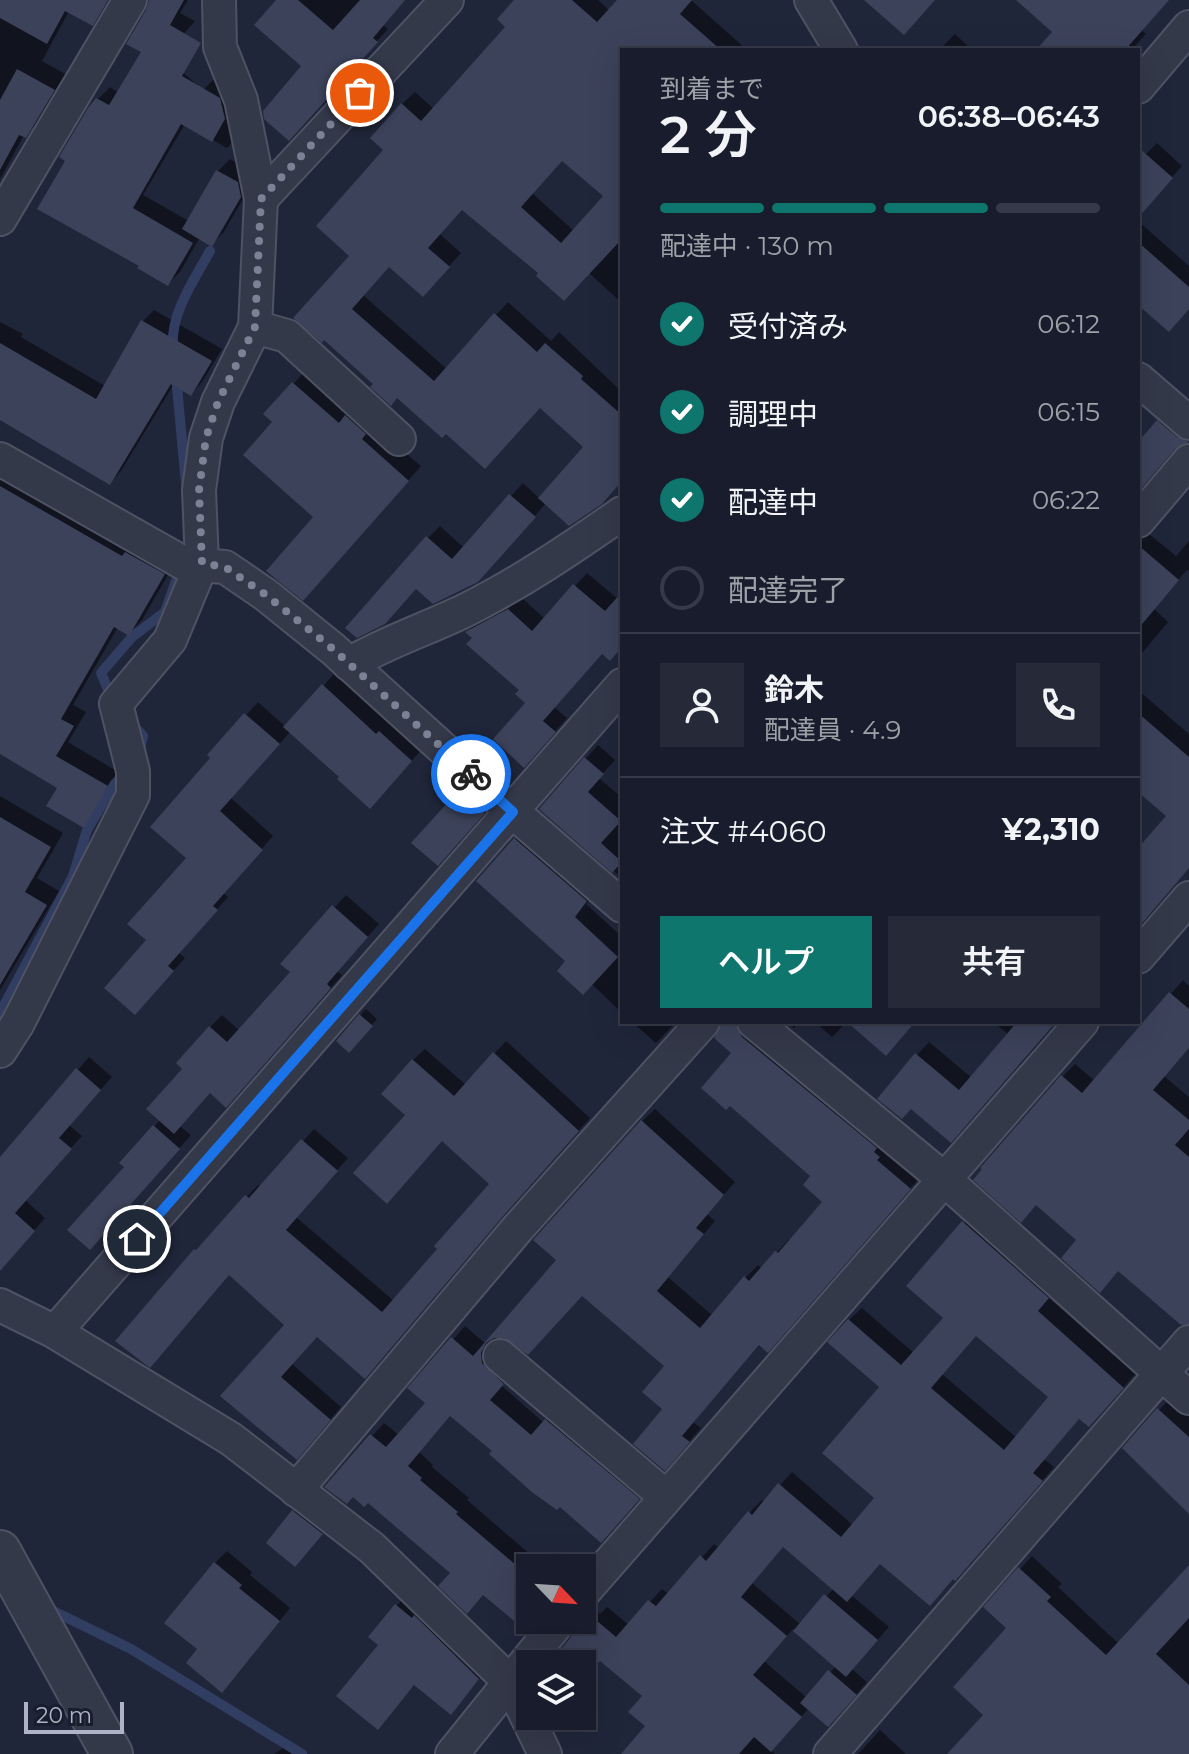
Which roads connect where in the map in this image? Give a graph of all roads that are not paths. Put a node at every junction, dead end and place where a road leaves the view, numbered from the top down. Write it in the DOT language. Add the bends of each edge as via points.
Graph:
graph roads {
  1 [pos="130,0"];
  2 [pos="219,0"];
  3 [pos="447,0"];
  4 [pos="811,0"];
  5 [pos="1189,27"];
  6 [pos="840,48"];
  7 [pos="1140,85"];
  8 [pos="261,199"];
  9 [pos="0,219"];
  10 [pos="255,327"];
  11 [pos="1140,381"];
  12 [pos="1189,423"];
  13 [pos="399,439"];
  14 [pos="0,459"];
  15 [pos="1189,461"];
  16 [pos="620,514"];
  17 [pos="1140,519"];
  18 [pos="202,563"];
  19 [pos="349,664"];
  20 [pos="620,687"];
  21 [pos="513,812"];
  22 [pos="1189,898"];
  23 [pos="620,904"];
  24 [pos="1140,955"];
  25 [pos="701,1024"];
  26 [pos="756,1024"];
  27 [pos="1080,1024"];
  28 [pos="0,1051"];
  29 [pos="944,1179"];
  30 [pos="0,1305"];
  31 [pos="55,1332"];
  32 [pos="1189,1342"];
  33 [pos="500,1356"];
  34 [pos="1161,1374"];
  35 [pos="1189,1398"];
  36 [pos="296,1490"];
  37 [pos="665,1496"];
  38 [pos="0,1551"];
  39 [pos="596,1577"];
  40 [pos="549,1634"];
  41 [pos="510,1682"];
  42 [pos="112,1754"];
  43 [pos="452,1754"];
  44 [pos="545,1754"];
  45 [pos="830,1754"];
  1 -- 9 [label="street"];
  2 -- 8 [label="street" via="220,47 241,100"];
  3 -- 8 [label="street"];
  4 -- 6 [label="street"];
  5 -- 7 [label="street"];
  8 -- 10 [label="street"];
  10 -- 13 [label="street" via="287,336"];
  10 -- 18 [label="street" via="206,438 199,490"];
  11 -- 12 [label="street"];
  14 -- 18 [label="street" via="185,564"];
  15 -- 17 [label="street"];
  16 -- 19 [label="street" via="467,609"];
  18 -- 19 [label="street" via="225,567 266,595"];
  18 -- 28 [label="street" via="170,640 116,704 133,771 133,795"];
  19 -- 21 [label="street"];
  20 -- 21 [label="street"];
  21 -- 23 [label="street"];
  21 -- 31 [label="street"];
  22 -- 24 [label="street"];
  25 -- 36 [label="street" via="518,1228"];
  26 -- 29 [label="street"];
  27 -- 29 [label="street"];
  29 -- 34 [label="street"];
  29 -- 37 [label="street"];
  30 -- 31 [label="street"];
  31 -- 36 [label="street" via="231,1439"];
  32 -- 34 [label="street"];
  33 -- 37 [label="street"];
  34 -- 35 [label="street"];
  34 -- 45 [label="street"];
  36 -- 41 [label="street" via="372,1548"];
  37 -- 39 [label="street"];
  38 -- 42 [label="street"];
  40 -- 41 [label="street"];
  41 -- 43 [label="street"];
  41 -- 44 [label="street"];
}
